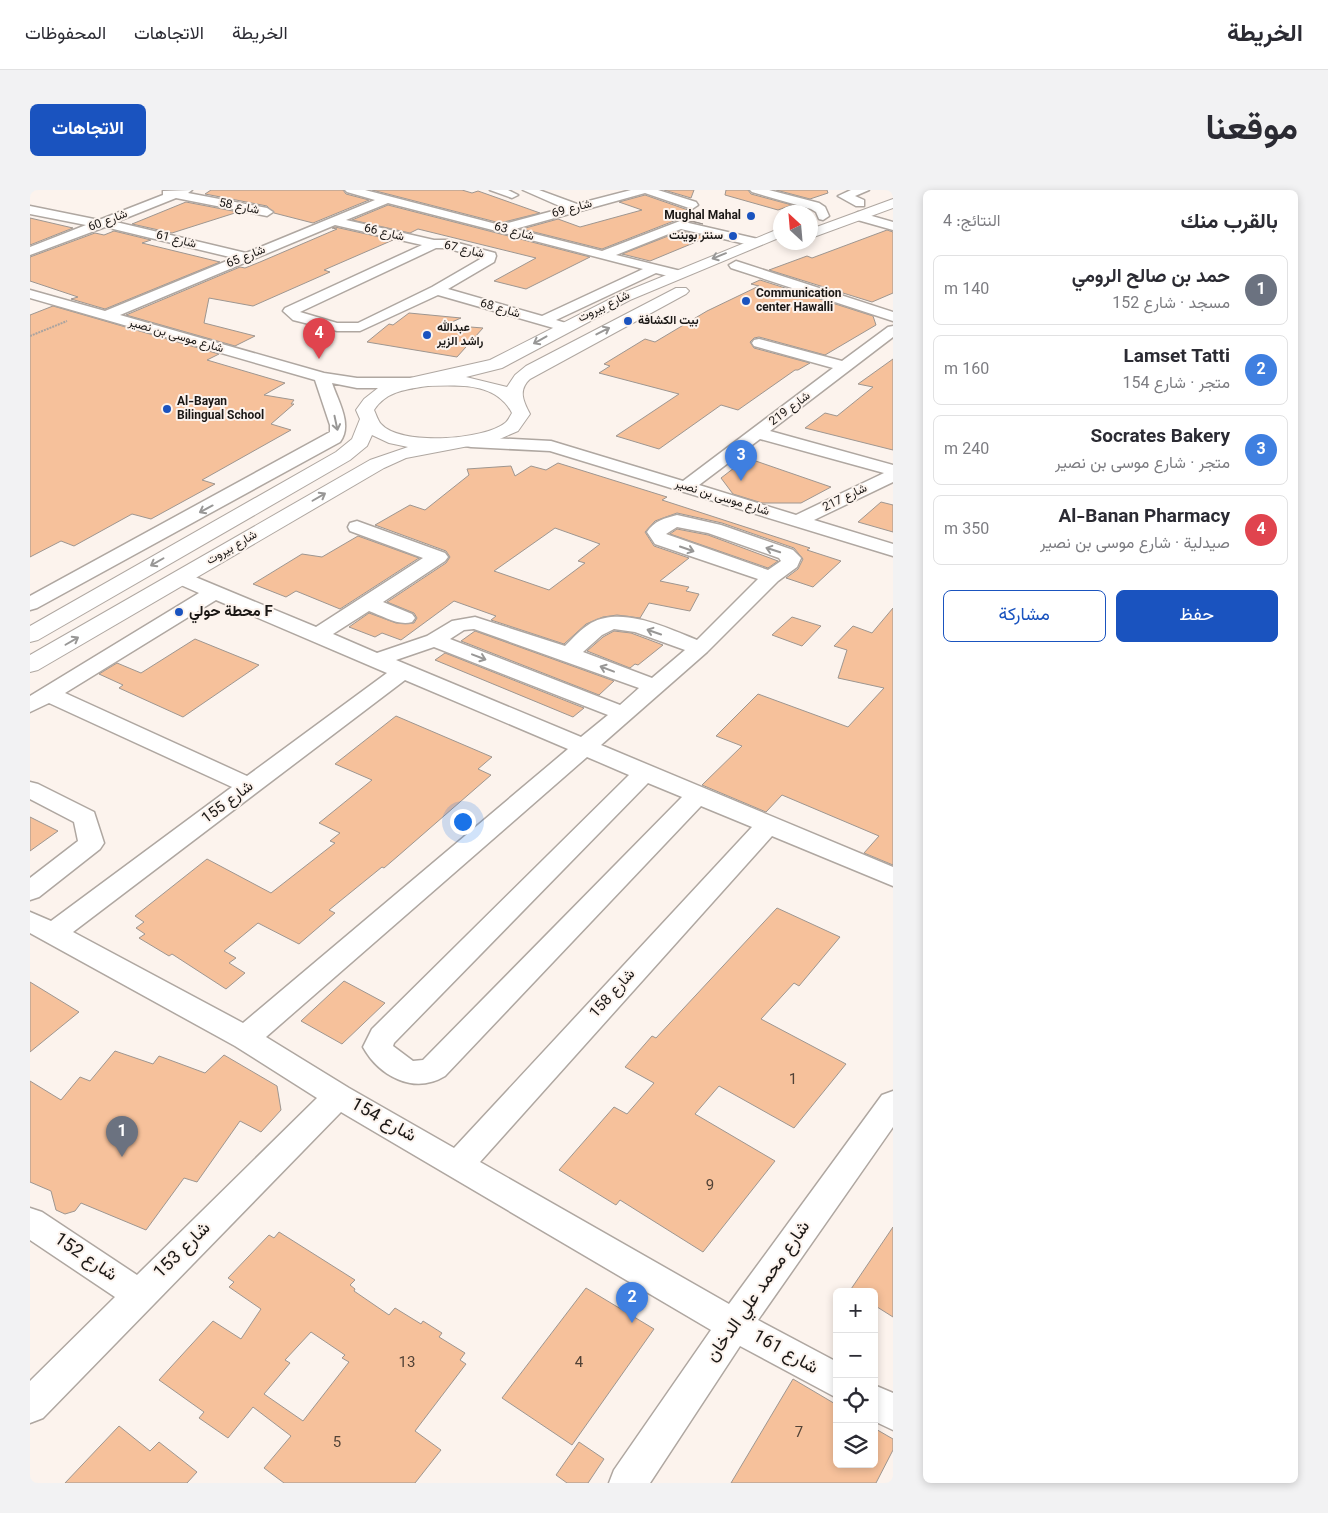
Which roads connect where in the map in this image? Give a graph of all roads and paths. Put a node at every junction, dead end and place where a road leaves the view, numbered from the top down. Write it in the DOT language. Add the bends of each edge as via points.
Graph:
graph roads {
  1 [pos="152,190"];
  2 [pos="351,190"];
  3 [pos="400,190"];
  4 [pos="496,190"];
  5 [pos="529,190"];
  6 [pos="564,190"];
  7 [pos="645,190"];
  8 [pos="756,190"];
  9 [pos="181,192"];
  10 [pos="893,193"];
  11 [pos="512,195"];
  12 [pos="384,198"];
  13 [pos="596,202"];
  14 [pos="860,203"];
  15 [pos="893,204"];
  16 [pos="692,205"];
  17 [pos="810,205"];
  18 [pos="576,208"];
  19 [pos="30,210"];
  20 [pos="268,212"];
  21 [pos="546,216"];
  22 [pos="818,218"];
  23 [pos="334,221"];
  24 [pos="103,224"];
  25 [pos="567,224"];
  26 [pos="893,226"];
  27 [pos="500,228"];
  28 [pos="818,229"];
  29 [pos="773,235"];
  30 [pos="754,242"];
  31 [pos="434,244"];
  32 [pos="32,248"];
  33 [pos="773,249"];
  34 [pos="603,255"];
  35 [pos="247,257"];
  36 [pos="736,265"];
  37 [pos="654,269"];
  38 [pos="676,274"];
  39 [pos="436,290"];
  40 [pos="30,294"];
  41 [pos="625,297"];
  42 [pos="893,301"];
  43 [pos="657,303"];
  44 [pos="597,310"];
  45 [pos="871,310"];
  46 [pos="91,312"];
  47 [pos="105,316"];
  48 [pos="893,317"];
  49 [pos="628,318"];
  50 [pos="543,321"];
  51 [pos="564,327"];
  52 [pos="893,330"];
  53 [pos="30,336"];
  54 [pos="758,343"];
  55 [pos="845,367"];
  56 [pos="322,377"];
  57 [pos="420,382"];
  58 [pos="517,408"];
  59 [pos="367,416"];
  60 [pos="759,433"];
  61 [pos="471,442"];
  62 [pos="440,445"];
  63 [pos="550,446"];
  64 [pos="893,470"];
  65 [pos="893,475"];
  66 [pos="686,487"];
  67 [pos="278,493"];
  68 [pos="820,510"];
  69 [pos="797,521"];
  70 [pos="357,527"];
  71 [pos="893,535"];
  72 [pos="893,550"];
  73 [pos="203,565"];
  74 [pos="770,577"];
  75 [pos="181,578"];
  76 [pos="215,592"];
  77 [pos="368,603"];
  78 [pos="30,604"];
  79 [pos="405,618"];
  80 [pos="30,635"];
  81 [pos="318,635"];
  82 [pos="434,640"];
  83 [pos="700,648"];
  84 [pos="568,654"];
  85 [pos="377,660"];
  86 [pos="32,663"];
  87 [pos="403,671"];
  88 [pos="653,686"];
  89 [pos="39,699"];
  90 [pos="622,713"];
  91 [pos="585,748"];
  92 [pos="644,772"];
  93 [pos="249,786"];
  94 [pos="30,789"];
  95 [pos="698,795"];
  96 [pos="768,825"];
  97 [pos="893,877"];
  98 [pos="30,891"];
  99 [pos="41,928"];
  100 [pos="245,1038"];
  101 [pos="338,1096"];
  102 [pos="893,1103"];
  103 [pos="459,1164"];
  104 [pos="30,1222"];
  105 [pos="139,1295"];
  106 [pos="734,1325"];
  107 [pos="833,1379"];
  108 [pos="878,1404"];
  109 [pos="30,1406"];
  110 [pos="893,1412"];
  111 [pos="628,1483"];
  1 -- 9 [label="street, شارع 58"];
  2 -- 12 [label="street, شارع 63"];
  3 -- 12 [label="street, شارع 65"];
  4 -- 11 [label="street"];
  5 -- 18 [label="street"];
  6 -- 13 [label="street"];
  7 -- 13 [label="street, شارع 69"];
  7 -- 16 [label="street"];
  8 -- 17 [label="street"];
  9 -- 20 [label="street, شارع 58"];
  9 -- 24 [label="street, شارع 60"];
  10 -- 14 [label="main road"];
  12 -- 23 [label="street, شارع 65"];
  12 -- 27 [label="street, شارع 63"];
  13 -- 18 [label="street, شارع 69"];
  14 -- 15 [label="main road"];
  14 -- 22 [label="main road"];
  14 -- 26 [label="street"];
  14 -- 28 [label="main road"];
  18 -- 21 [label="street, شارع 69"];
  19 -- 24 [label="street, شارع 61"];
  21 -- 25 [label="street"];
  21 -- 27 [label="street, شارع 69"];
  23 -- 31 [label="street, شارع 66"];
  23 -- 35 [label="street, شارع 65"];
  24 -- 32 [label="street, شارع 60"];
  24 -- 35 [label="street, شارع 61"];
  27 -- 34 [label="street, شارع 63"];
  29 -- 30 [label="main road, شارع بيروت"];
  30 -- 34 [label="street" via="680,225"];
  30 -- 38 [label="main road, شارع بيروت, one-way"];
  31 -- 39 [label="street, شارع 67" via="447,244 490,256"];
  31 -- 39 [label="street, شارع 67" via="290,311 348,329 360,327"];
  33 -- 36 [label="main road, شارع بيروت"];
  34 -- 37 [label="street, شارع 63"];
  35 -- 47 [label="street, شارع 65"];
  36 -- 43 [label="main road, شارع بيروت"];
  36 -- 45 [label="street"];
  37 -- 38 [label="street, شارع 63"];
  37 -- 50 [label="street"];
  38 -- 41 [label="main road, شارع بيروت"];
  39 -- 50 [label="street, شارع 68"];
  40 -- 46 [label="street, شارع موسى بن نصير"];
  41 -- 43 [label="main road" via="626,301 635,304"];
  41 -- 44 [label="main road, شارع بيروت"];
  42 -- 45 [label="street"];
  43 -- 49 [label="main road, شارع بيروت"];
  44 -- 49 [label="main road" via="620,310"];
  44 -- 51 [label="main road, شارع بيروت"];
  45 -- 48 [label="street"];
  46 -- 47 [label="street, شارع موسى بن نصير"];
  46 -- 53 [label="path"];
  47 -- 56 [label="street, شارع موسى بن نصير"];
  58 -- 49 [label="main road, شارع بيروت, one-way" via="514,390 518,381"];
  50 -- 51 [label="street, شارع 68"];
  51 -- 57 [label="main road, شارع بيروت, one-way" via="496,364"];
  52 -- 55 [label="street, شارع 219"];
  54 -- 55 [label="street"];
  55 -- 60 [label="street, شارع 219"];
  56 -- 57 [label="street, شارع موسى بن نصير" via="357,383"];
  56 -- 59 [label="street, شارع موسى بن نصير" via="348,390"];
  56 -- 78 [label="street, one-way" via="338,425 334,438"];
  57 -- 58 [label="main road" via="479,384 497,389"];
  57 -- 59 [label="main road" via="385,391 375,397"];
  58 -- 61 [label="main road" via="512,427"];
  58 -- 63 [label="street, شارع موسى بن نصير" via="530,431"];
  59 -- 62 [label="main road" via="380,432 394,438"];
  59 -- 67 [label="main road, شارع بيروت" via="362,438 356,446"];
  60 -- 64 [label="street"];
  60 -- 66 [label="street, شارع 219"];
  61 -- 62 [label="main road"];
  61 -- 63 [label="street, شارع موسى بن نصير"];
  73 -- 62 [label="main road, شارع بيروت, one-way" via="383,460"];
  63 -- 66 [label="street, شارع موسى بن نصير"];
  65 -- 68 [label="street, شارع 217"];
  66 -- 69 [label="street, شارع موسى بن نصير"];
  67 -- 73 [label="main road" via="293,495 296,501 228,541"];
  67 -- 80 [label="main road, شارع بيروت, one-way"];
  68 -- 69 [label="street, شارع 217"];
  68 -- 71 [label="street"];
  69 -- 72 [label="street, شارع موسى بن نصير"];
  70 -- 77 [label="street" via="438,557"];
  73 -- 75 [label="main road, شارع بيروت"];
  74 -- 74 [label="street, one-way" via="790,563 791,558 687,522 668,523 656,532 662,540"];
  74 -- 83 [label="street"];
  75 -- 76 [label="street"];
  86 -- 75 [label="main road, شارع بيروت, one-way"];
  76 -- 81 [label="street"];
  76 -- 89 [label="street"];
  77 -- 79 [label="street"];
  77 -- 81 [label="street"];
  81 -- 85 [label="street"];
  82 -- 84 [label="street" via="459,625 475,623"];
  82 -- 85 [label="street"];
  82 -- 90 [label="street, one-way"];
  83 -- 84 [label="street, one-way" via="632,624 614,623 598,628"];
  83 -- 88 [label="street"];
  88 -- 84 [label="street, one-way"];
  85 -- 87 [label="street"];
  87 -- 91 [label="street"];
  87 -- 93 [label="street, شارع 155"];
  88 -- 90 [label="street"];
  89 -- 93 [label="street"];
  90 -- 91 [label="street"];
  91 -- 92 [label="street"];
  91 -- 100 [label="street"];
  92 -- 95 [label="street"];
  92 -- 95 [label="street" via="382,1037 378,1047 384,1056 410,1072 424,1074 434,1068"];
  93 -- 99 [label="street, شارع 155"];
  94 -- 98 [label="street" via="85,818 91,844"];
  95 -- 96 [label="street"];
  96 -- 97 [label="street"];
  96 -- 103 [label="street, شارع 158"];
  99 -- 100 [label="street, شارع 154"];
  100 -- 101 [label="street, شارع 154"];
  101 -- 103 [label="street, شارع 154"];
  101 -- 105 [label="street, شارع 153"];
  102 -- 106 [label="street, شارع محمد علي الدخان"];
  103 -- 106 [label="street, شارع 154"];
  104 -- 105 [label="street, شارع 152"];
  105 -- 109 [label="street, شارع 153"];
  106 -- 107 [label="street, شارع 161"];
  106 -- 111 [label="street, شارع محمد علي الدخان"];
  108 -- 110 [label="street"];
}
